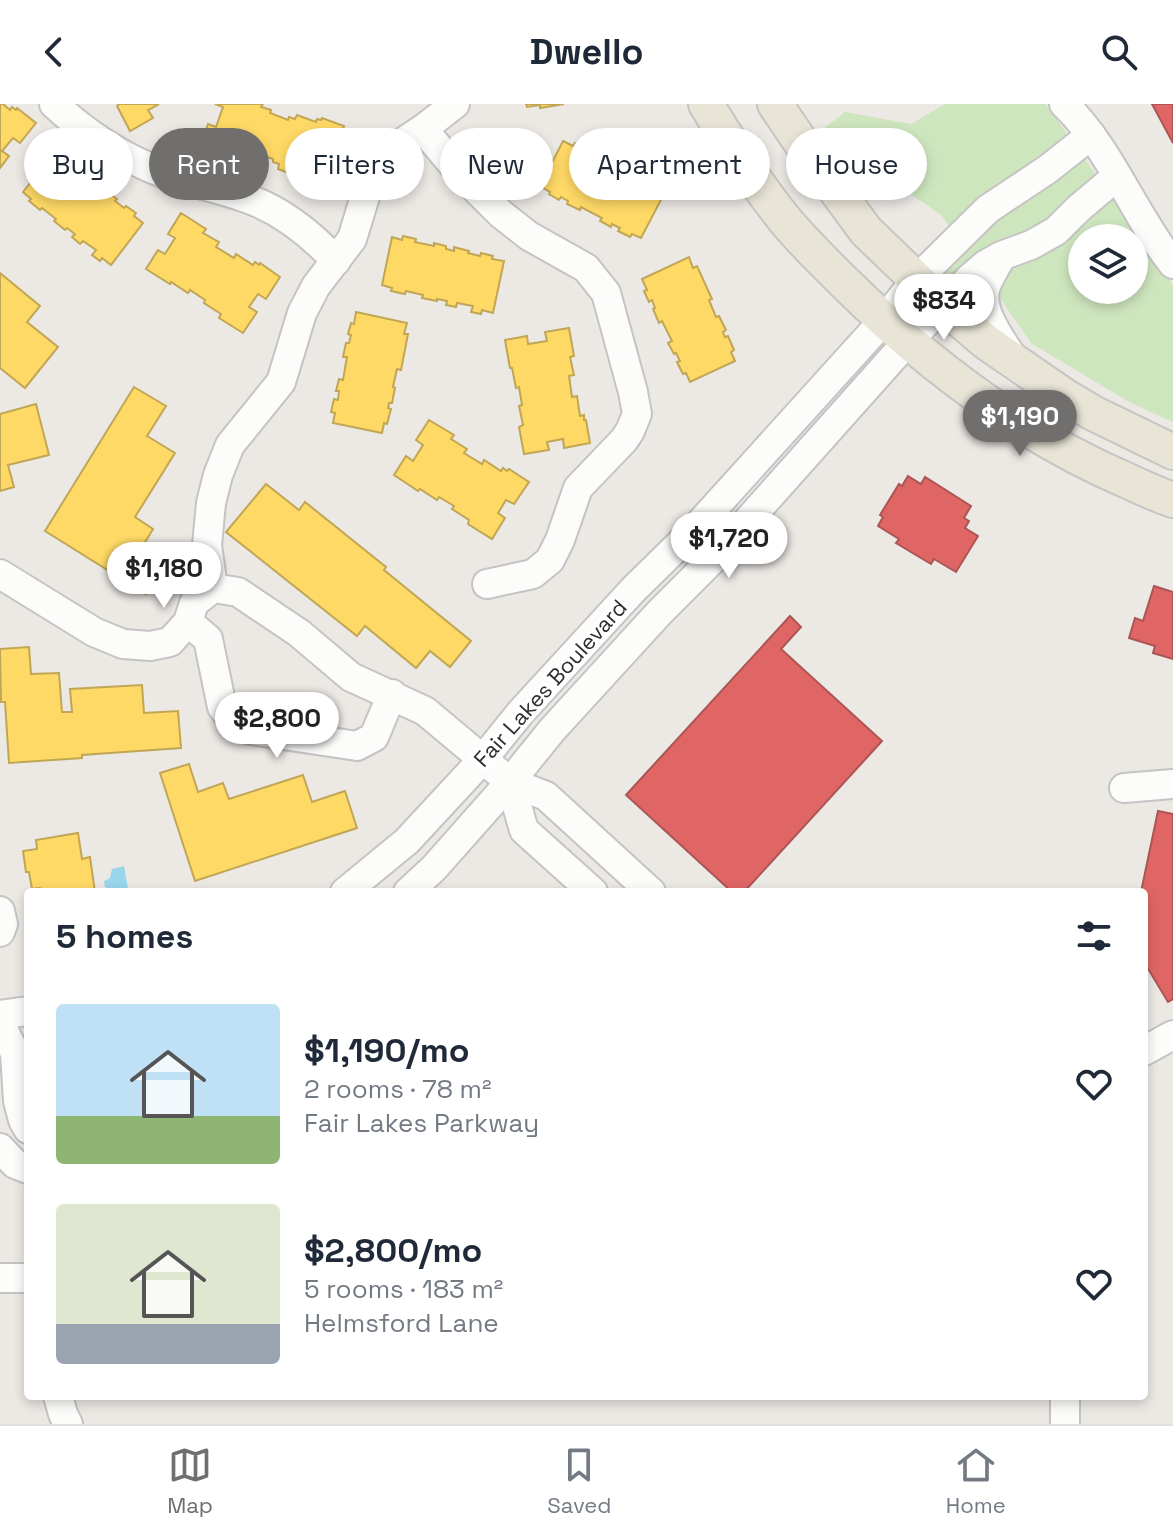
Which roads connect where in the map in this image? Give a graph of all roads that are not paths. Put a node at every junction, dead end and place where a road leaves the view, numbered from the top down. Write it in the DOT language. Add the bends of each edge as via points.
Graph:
graph roads {
  1 [pos="54,104"];
  2 [pos="455,104"];
  3 [pos="706,104"];
  4 [pos="775,104"];
  5 [pos="1064,104"];
  6 [pos="424,128"];
  7 [pos="424,130"];
  8 [pos="1091,135"];
  9 [pos="1117,176"];
  10 [pos="364,200"];
  11 [pos="1001,256"];
  12 [pos="336,261"];
  13 [pos="1173,264"];
  14 [pos="916,280"];
  15 [pos="944,306"];
  16 [pos="895,331"];
  17 [pos="1017,364"];
  18 [pos="1173,452"];
  19 [pos="1173,500"];
  20 [pos="0,574"];
  21 [pos="487,584"];
  22 [pos="213,588"];
  23 [pos="188,622"];
  24 [pos="392,694"];
  25 [pos="483,759"];
  26 [pos="510,782"];
  27 [pos="1173,784"];
  28 [pos="1124,788"];
  29 [pos="350,888"];
  30 [pos="412,888"];
  31 [pos="589,888"];
  32 [pos="647,888"];
  33 [pos="0,911"];
  34 [pos="0,932"];
  35 [pos="24,1012"];
  36 [pos="0,1015"];
  37 [pos="0,1023"];
  38 [pos="1173,1035"];
  39 [pos="1148,1049"];
  40 [pos="14,1053"];
  41 [pos="24,1122"];
  42 [pos="0,1148"];
  43 [pos="24,1167"];
  44 [pos="0,1278"];
  45 [pos="24,1278"];
  46 [pos="59,1400"];
  47 [pos="1065,1400"];
  48 [pos="68,1424"];
  49 [pos="1065,1424"];
  1 -- 12 [label="street" via="131,158 285,217"];
  2 -- 6 [label="street"];
  3 -- 16 [label="main road" via="786,221"];
  4 -- 14 [label="main road" via="866,231"];
  5 -- 8 [label="street"];
  7 -- 21 [label="street" via="501,214 586,268 606,293 637,414 624,440 578,488 550,560 533,574"];
  8 -- 9 [label="street"];
  8 -- 14 [label="street, Fair Lakes Boulevard" via="988,209"];
  9 -- 11 [label="street, Fair Lakes Boulevard" via="1056,231"];
  9 -- 13 [label="street"];
  10 -- 12 [label="street" via="352,239"];
  11 -- 15 [label="street, Fair Lakes Boulevard"];
  11 -- 17 [label="street" via="985,289 985,304"];
  12 -- 22 [label="street" via="302,313 281,382 238,435 218,475 207,545"];
  14 -- 15 [label="main road"];
  14 -- 16 [label="street, Fair Lakes Boulevard"];
  15 -- 16 [label="street, Fair Lakes Boulevard"];
  15 -- 17 [label="main road"];
  16 -- 19 [label="main road" via="978,397 1036,434"];
  16 -- 25 [label="street, Fair Lakes Boulevard" via="633,590"];
  16 -- 26 [label="street, Fair Lakes Boulevard" via="718,554 552,730"];
  17 -- 18 [label="main road" via="1093,413"];
  20 -- 23 [label="street" via="123,644 170,642"];
  22 -- 23 [label="street" via="194,603"];
  22 -- 24 [label="street" via="238,592 351,677"];
  23 -- 24 [label="street" via="208,639 222,707 236,724 251,730 357,746 374,737"];
  24 -- 25 [label="street" via="425,711"];
  25 -- 26 [label="street"];
  25 -- 29 [label="street, Fair Lakes Boulevard" via="407,841"];
  26 -- 30 [label="street, Fair Lakes Boulevard"];
  26 -- 31 [label="street" via="524,830"];
  26 -- 32 [label="street" via="546,796"];
  27 -- 28 [label="street"];
  33 -- 34 [label="street"];
  35 -- 36 [label="street"];
  37 -- 40 [label="street"];
  38 -- 39 [label="street"];
  40 -- 41 [label="street"];
  42 -- 43 [label="street"];
  44 -- 45 [label="street"];
  46 -- 48 [label="street"];
  47 -- 49 [label="street"];
}
